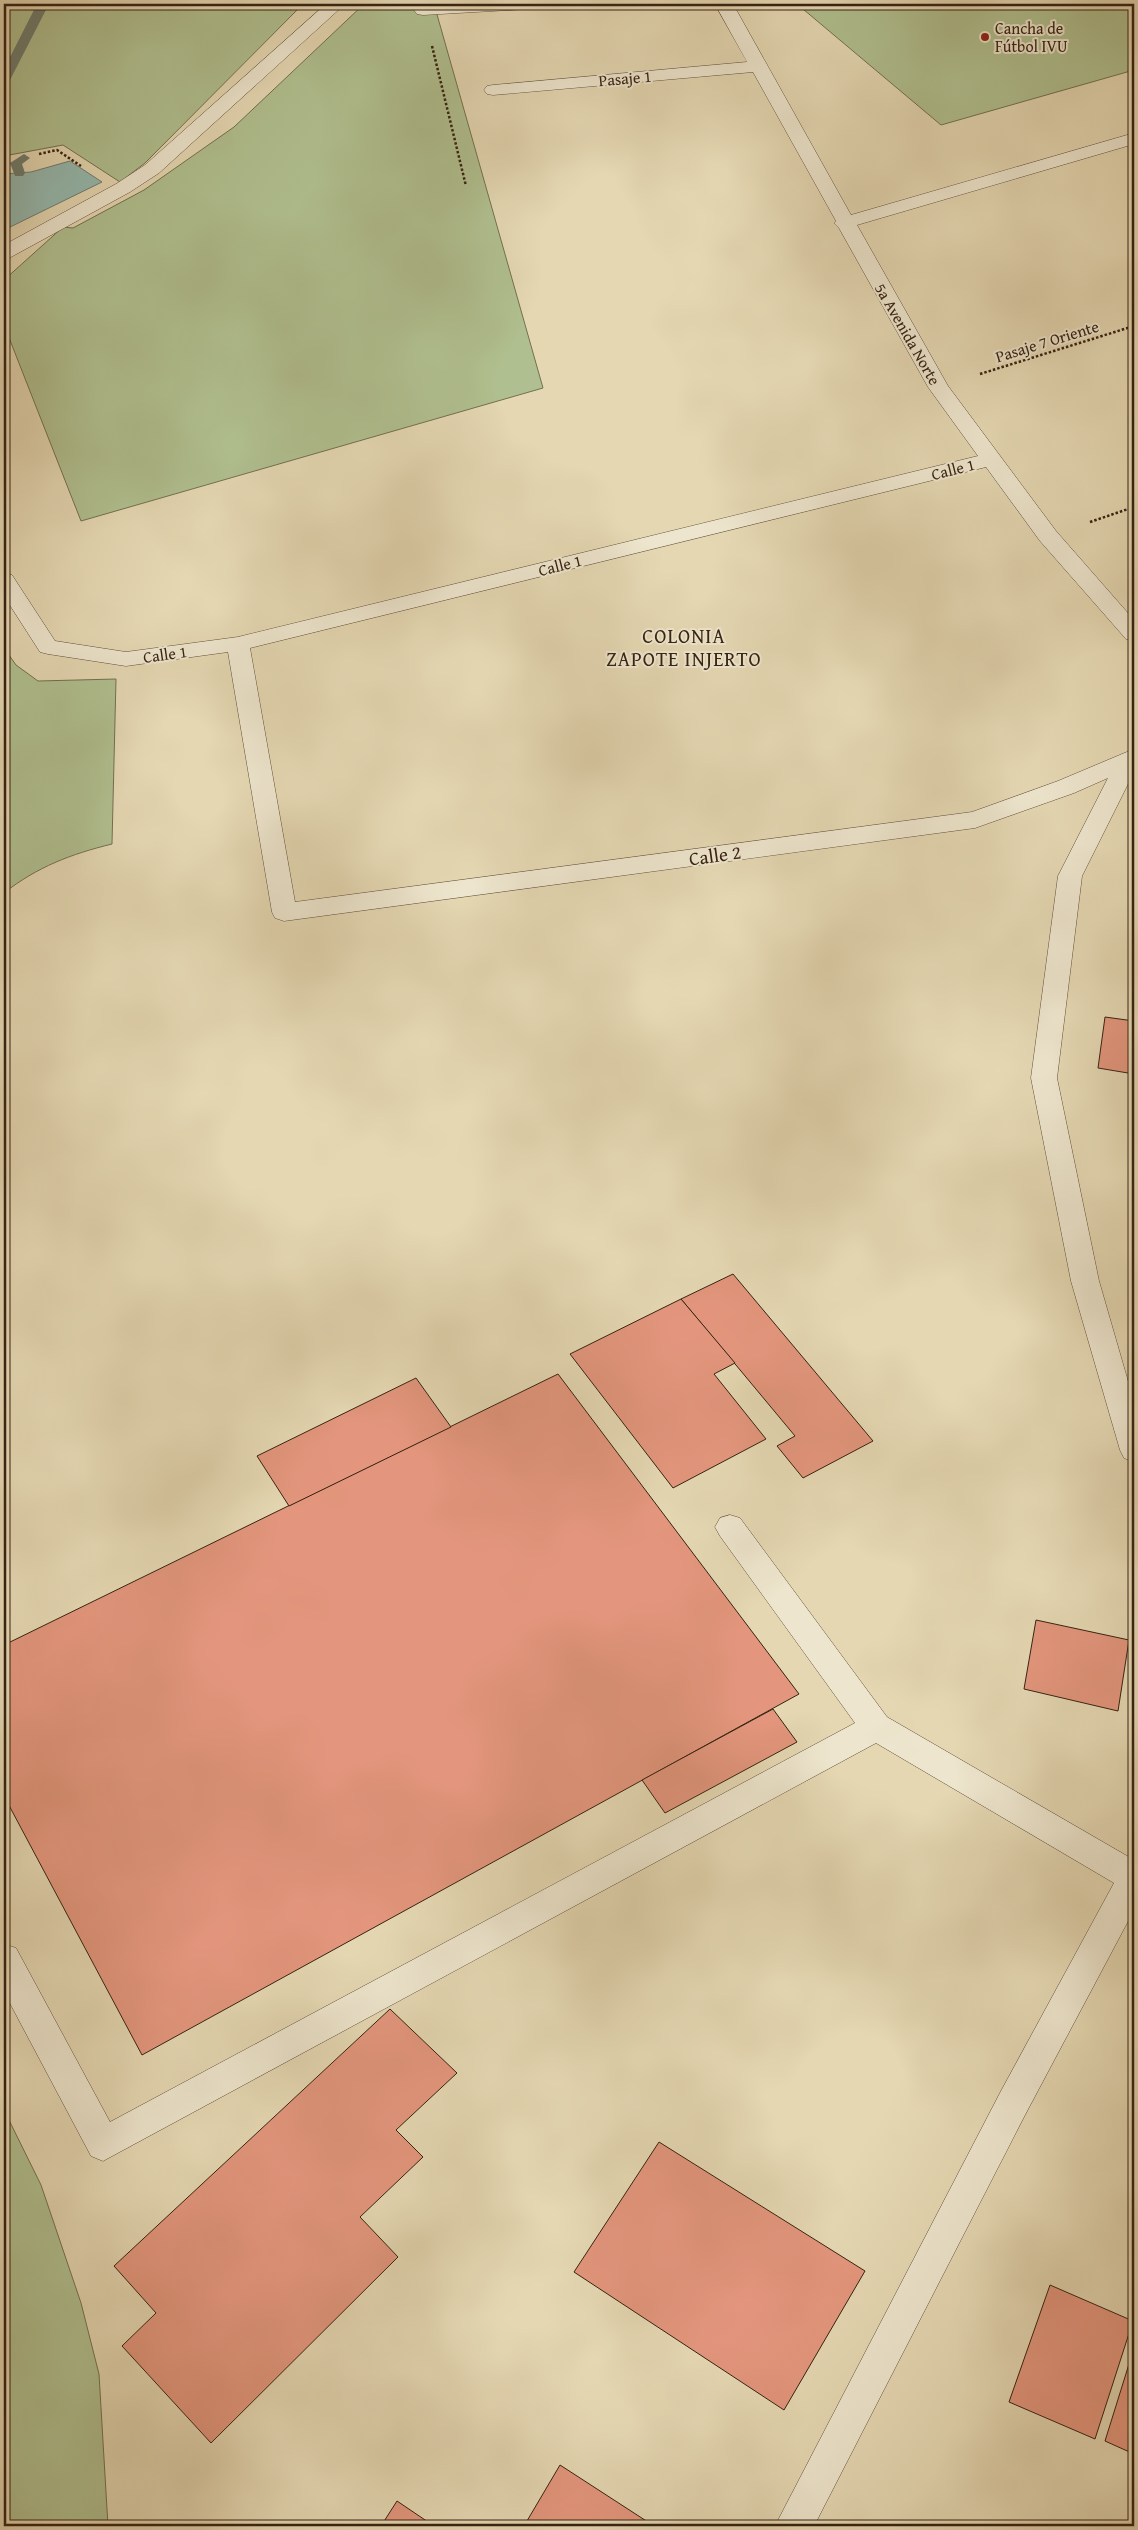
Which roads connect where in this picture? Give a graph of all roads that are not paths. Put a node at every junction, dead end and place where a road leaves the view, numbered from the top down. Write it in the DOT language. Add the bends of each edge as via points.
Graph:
graph roads {
  1 [pos="336,4"];
  2 [pos="527,4"];
  3 [pos="724,4"];
  4 [pos="423,10"];
  5 [pos="758,66"];
  6 [pos="493,90"];
  7 [pos="1134,138"];
  8 [pos="844,223"];
  9 [pos="4,253"];
  10 [pos="991,459"];
  11 [pos="4,580"];
  12 [pos="1134,634"];
  13 [pos="238,644"];
  14 [pos="1132,758"];
  15 [pos="1134,1450"];
  16 [pos="730,1527"];
  17 [pos="876,1727"];
  18 [pos="1134,1878"];
  19 [pos="4,1959"];
  20 [pos="794,2526"];
  1 -- 9 [label="street" via="152,169"];
  2 -- 4 [label="street"];
  3 -- 5 [label="street, 5a Avenida Norte"];
  5 -- 6 [label="street, Pasaje 1"];
  5 -- 8 [label="street, 5a Avenida Norte"];
  7 -- 8 [label="street"];
  8 -- 10 [label="street, 5a Avenida Norte" via="938,387"];
  10 -- 12 [label="street, 5a Avenida Norte" via="1048,536"];
  10 -- 13 [label="street, Calle 1"];
  11 -- 13 [label="street, Calle 1" via="48,647 126,659"];
  13 -- 14 [label="street, Calle 2" via="284,912 975,820 1066,787"];
  14 -- 15 [label="street" via="1070,876 1044,1078 1085,1281"];
  16 -- 17 [label="street"];
  17 -- 18 [label="street"];
  17 -- 19 [label="street" via="103,2144"];
  18 -- 20 [label="street" via="1013,2103"];
}
